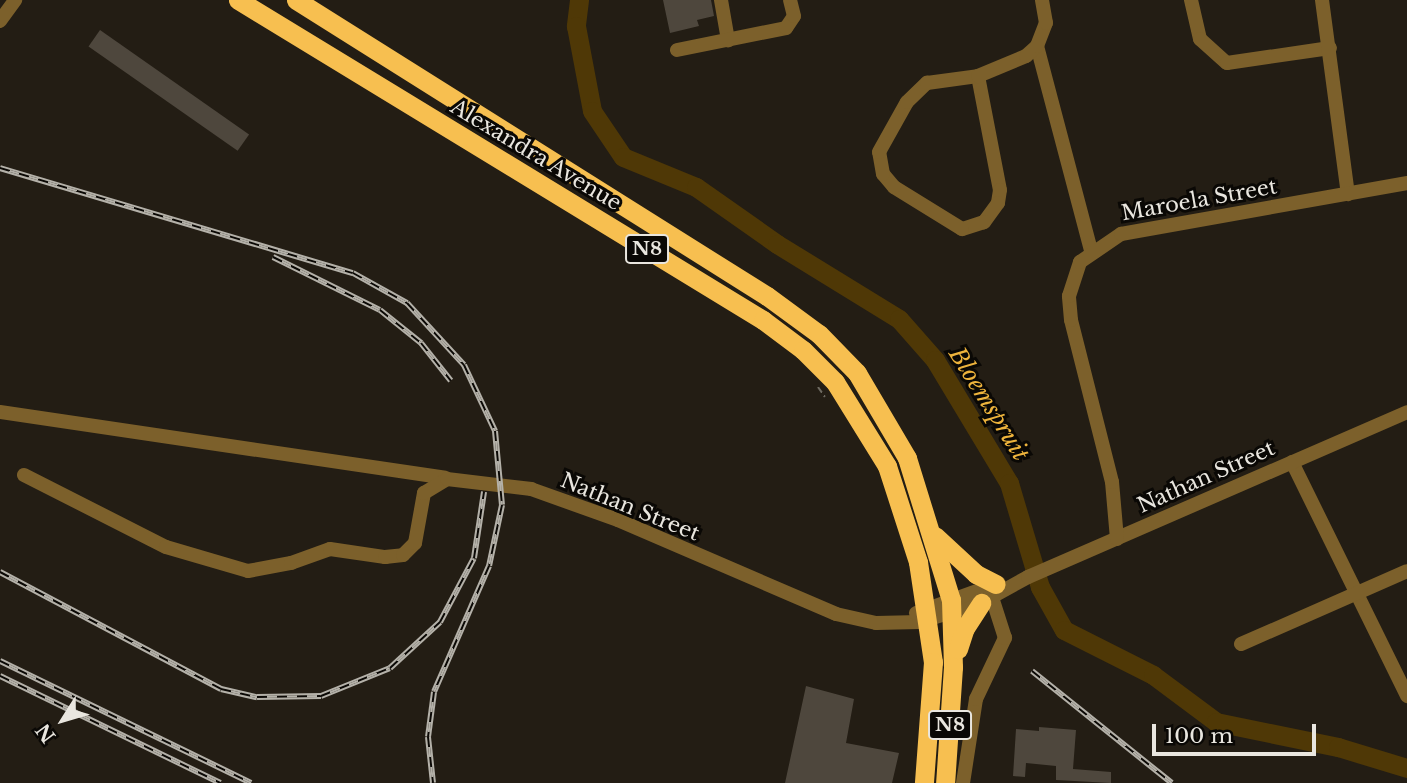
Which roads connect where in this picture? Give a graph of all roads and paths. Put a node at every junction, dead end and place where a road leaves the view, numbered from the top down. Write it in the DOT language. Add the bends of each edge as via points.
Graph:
graph roads {
  1 [pos="15,0"];
  2 [pos="238,0"];
  3 [pos="296,0"];
  4 [pos="721,0"];
  5 [pos="790,0"];
  6 [pos="1042,0"];
  7 [pos="1191,0"];
  8 [pos="1322,0"];
  9 [pos="0,21"];
  10 [pos="728,40"];
  11 [pos="1037,46"];
  12 [pos="1330,48"];
  13 [pos="677,50"];
  14 [pos="978,76"];
  15 [pos="1407,183"];
  16 [pos="1348,194"];
  17 [pos="1091,251"];
  18 [pos="815,384"];
  19 [pos="829,401"];
  20 [pos="0,412"];
  21 [pos="1407,412"];
  22 [pos="1292,462"];
  23 [pos="24,475"];
  24 [pos="447,478"];
  25 [pos="934,535"];
  26 [pos="1117,539"];
  27 [pos="1407,571"];
  28 [pos="990,593"];
  29 [pos="1356,593"];
  30 [pos="951,607"];
  31 [pos="928,614"];
  32 [pos="1241,644"];
  33 [pos="953,667"];
  34 [pos="1407,696"];
  35 [pos="925,783"];
  36 [pos="945,783"];
  37 [pos="963,783"];
  1 -- 9 [label="street"];
  2 -- 31 [label="highway, Alexandra Avenue / N8" via="763,320 803,350 850,402 887,466 912,536"];
  3 -- 25 [label="highway, Alexandra Avenue / N8" via="767,296 819,334 857,373 884,415 907,458"];
  4 -- 10 [label="street"];
  5 -- 10 [label="street" via="790,25"];
  6 -- 11 [label="street" via="1046,23"];
  7 -- 12 [label="street" via="1200,39 1227,63"];
  8 -- 12 [label="street"];
  10 -- 13 [label="street"];
  11 -- 14 [label="street" via="1026,56"];
  11 -- 17 [label="street"];
  12 -- 16 [label="street"];
  14 -- 14 [label="street" via="940,79 916,91 879,152 883,174 894,187 962,229 984,222 998,203 1000,190"];
  15 -- 16 [label="street, Maroela Street"];
  16 -- 17 [label="street, Maroela Street" via="1121,234"];
  17 -- 26 [label="street, Maroela Street" via="1072,280 1069,296 1112,482"];
  18 -- 19 [label="path"];
  20 -- 24 [label="street, Nathan Street"];
  21 -- 22 [label="street, Nathan Street"];
  22 -- 26 [label="street, Nathan Street"];
  22 -- 29 [label="street"];
  23 -- 24 [label="street" via="166,547 248,571 330,549 403,555 415,543 424,493"];
  24 -- 31 [label="street, Nathan Street" via="531,489 618,520 857,620 908,620"];
  25 -- 28 [label="highway"];
  25 -- 30 [label="highway, Alexandra Avenue / N8"];
  26 -- 28 [label="street, Nathan Street"];
  27 -- 29 [label="street"];
  28 -- 30 [label="street, Nathan Street"];
  28 -- 33 [label="highway" via="965,628"];
  28 -- 37 [label="street" via="1005,638 976,699"];
  29 -- 32 [label="street"];
  29 -- 34 [label="street"];
  30 -- 31 [label="street, Nathan Street"];
  30 -- 33 [label="highway, Alexandra Avenue / N8"];
  31 -- 35 [label="highway, Alexandra Avenue / N8" via="933,688"];
  33 -- 36 [label="highway, Alexandra Avenue / N8"];
}
